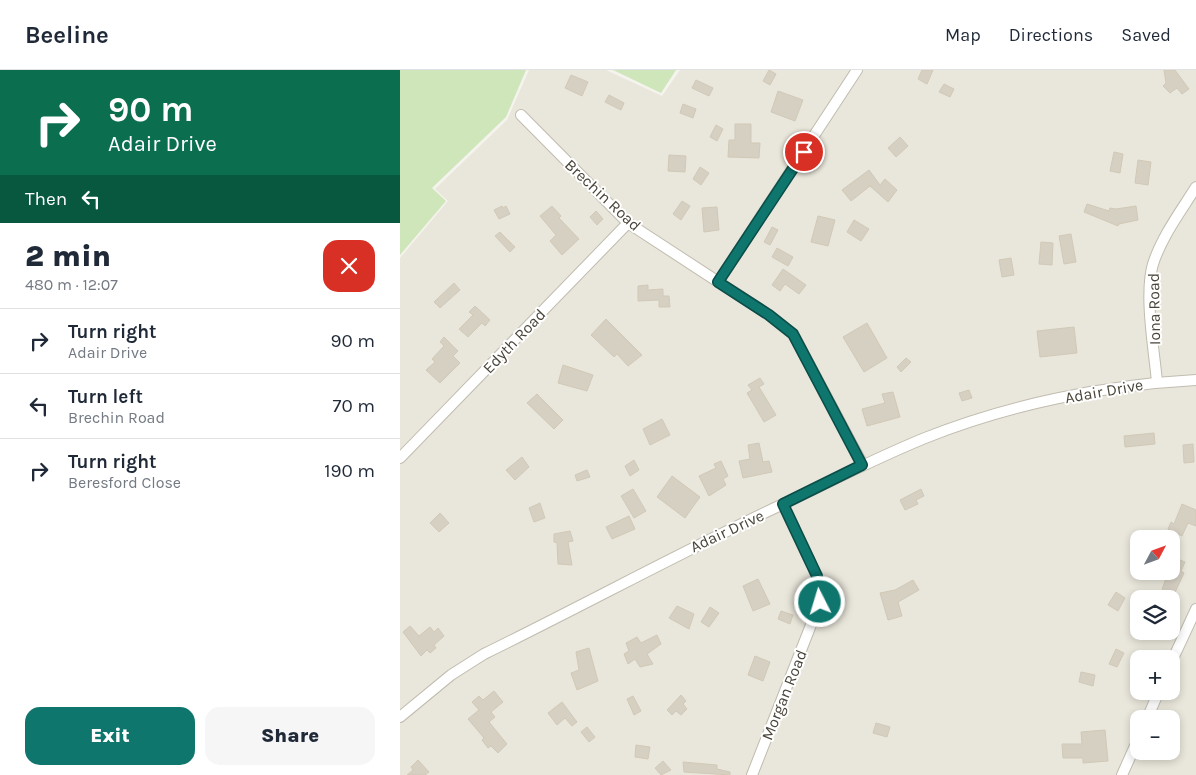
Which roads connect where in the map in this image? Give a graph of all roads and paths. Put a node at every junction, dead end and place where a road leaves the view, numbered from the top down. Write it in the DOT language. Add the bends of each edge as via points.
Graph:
graph roads {
  1 [pos="857,70"];
  2 [pos="520,115"];
  3 [pos="1196,187"];
  4 [pos="628,224"];
  5 [pos="718,282"];
  6 [pos="1196,380"];
  7 [pos="1157,382"];
  8 [pos="400,458"];
  9 [pos="862,465"];
  10 [pos="783,504"];
  11 [pos="1196,609"];
  12 [pos="1177,650"];
  13 [pos="400,717"];
  14 [pos="1130,757"];
  15 [pos="752,775"];
  16 [pos="1122,775"];
  1 -- 5 [label="street"];
  2 -- 4 [label="street, Brechin Road"];
  3 -- 7 [label="street, Iona Road" via="1159,249 1151,273"];
  4 -- 5 [label="street, Brechin Road"];
  4 -- 8 [label="street, Edyth Road"];
  5 -- 9 [label="street, Brechin Road" via="793,334"];
  6 -- 7 [label="street, Adair Drive"];
  7 -- 9 [label="street, Adair Drive" via="1046,401 977,420"];
  9 -- 10 [label="street, Adair Drive"];
  10 -- 13 [label="street, Adair Drive" via="484,654 451,675"];
  10 -- 15 [label="street, Morgan Road" via="817,576 820,602"];
  11 -- 12 [label="street"];
  14 -- 16 [label="street"];
}
